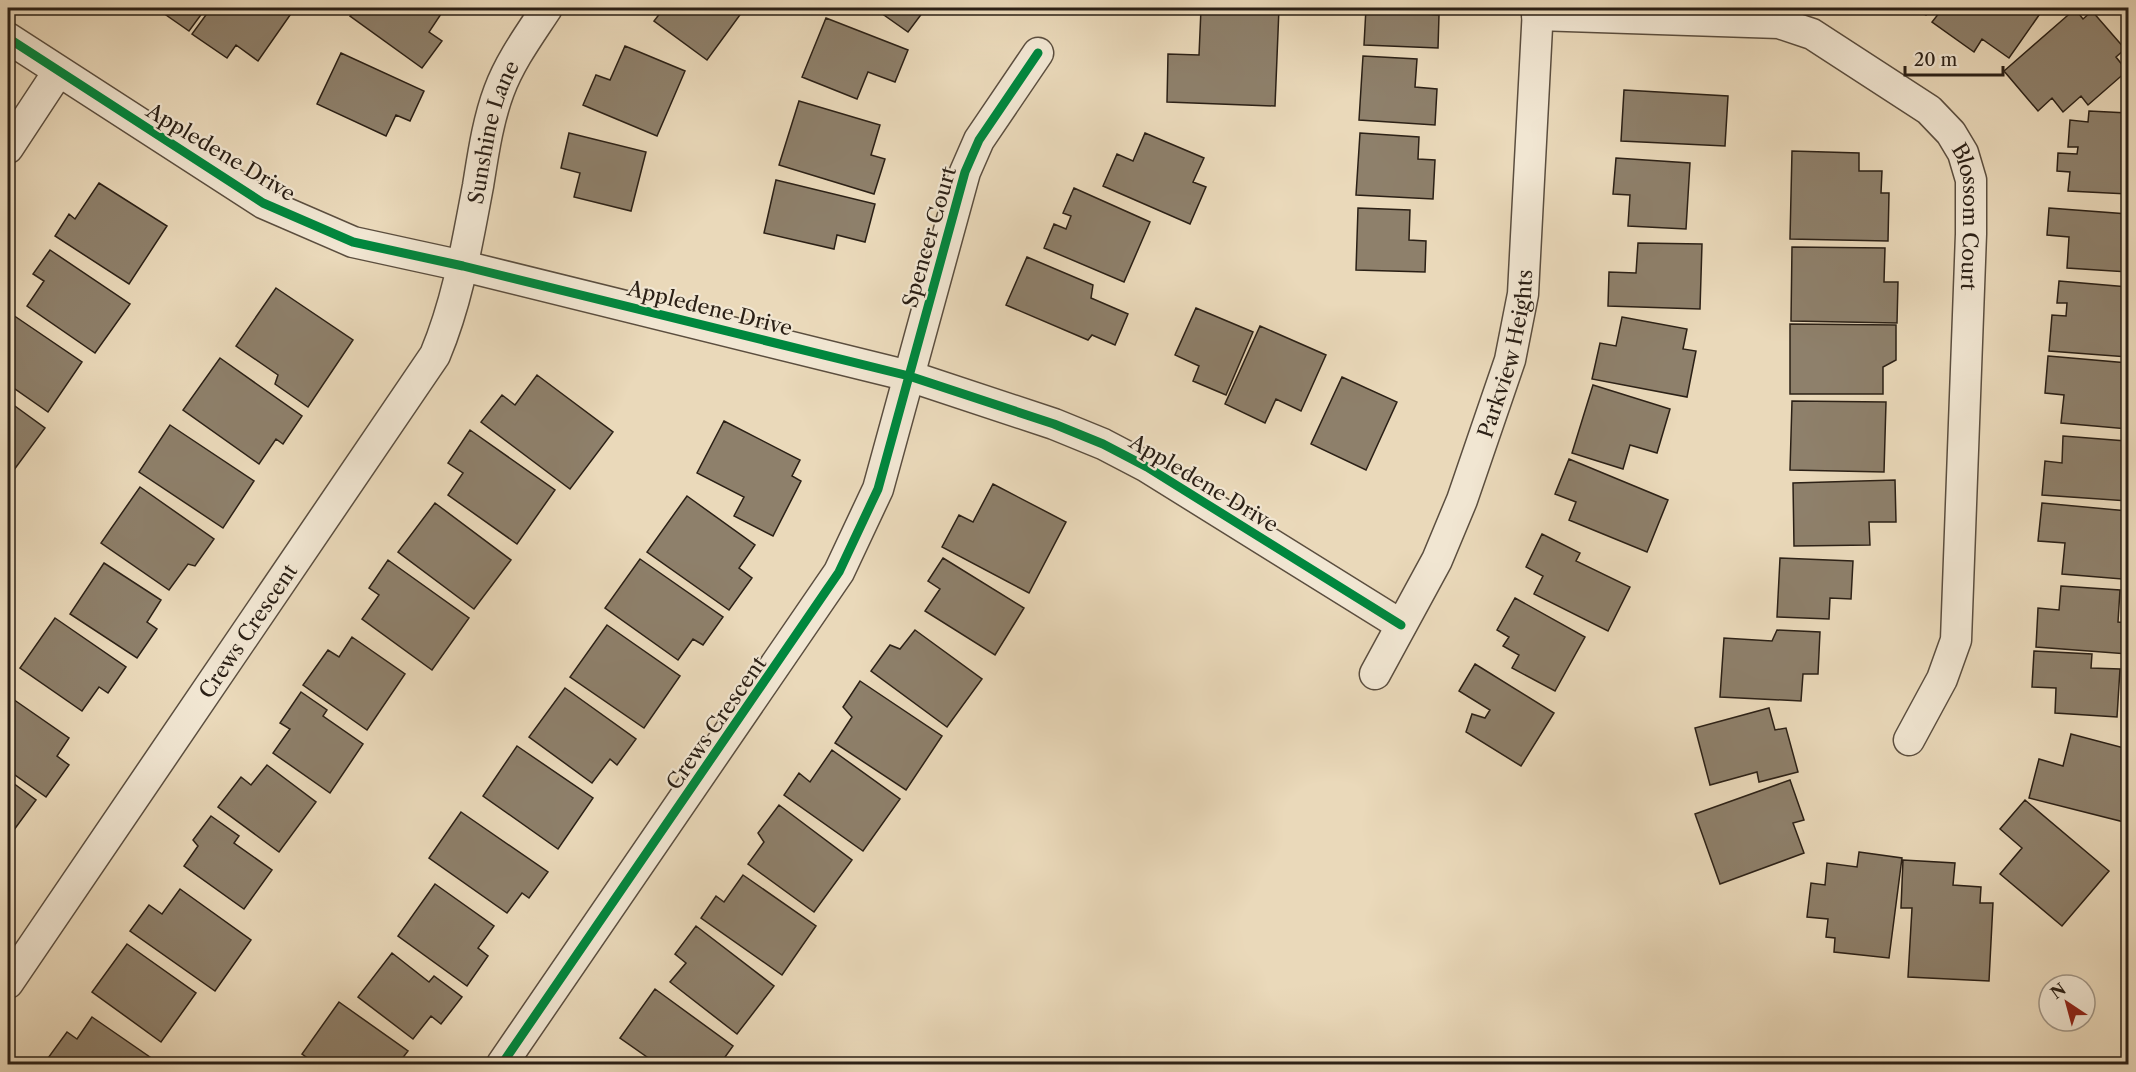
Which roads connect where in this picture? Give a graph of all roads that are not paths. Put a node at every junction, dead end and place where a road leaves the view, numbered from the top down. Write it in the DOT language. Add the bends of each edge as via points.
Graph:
graph roads {
  1 [pos="547,8"];
  2 [pos="1538,11"];
  3 [pos="8,38"];
  4 [pos="1038,53"];
  5 [pos="58,72"];
  6 [pos="8,148"];
  7 [pos="464,266"];
  8 [pos="909,376"];
  9 [pos="1401,625"];
  10 [pos="1375,674"];
  11 [pos="1909,740"];
  12 [pos="8,983"];
  13 [pos="502,1065"];
  1 -- 7 [label="street, Sunshine Lane" via="499,91"];
  2 -- 9 [label="street, Parkview Heights" via="1525,272 1510,360 1462,500 1437,560"];
  2 -- 11 [label="street, Blossom Court" via="1779,23 1801,30 1929,110 1963,153 1971,180 1971,234 1956,640 1942,680"];
  3 -- 5 [label="street, Appledene Drive"];
  4 -- 8 [label="street, Spencer Court" via="979,140 964,172"];
  5 -- 6 [label="street"];
  5 -- 7 [label="street, Appledene Drive" via="263,203 353,242"];
  7 -- 8 [label="street, Appledene Drive"];
  7 -- 12 [label="street, Crews Crescent" via="452,314 435,355"];
  8 -- 9 [label="street, Appledene Drive" via="1103,444"];
  8 -- 13 [label="street, Crews Crescent" via="878,489 839,572"];
  9 -- 10 [label="street, Parkview Heights"];
}
